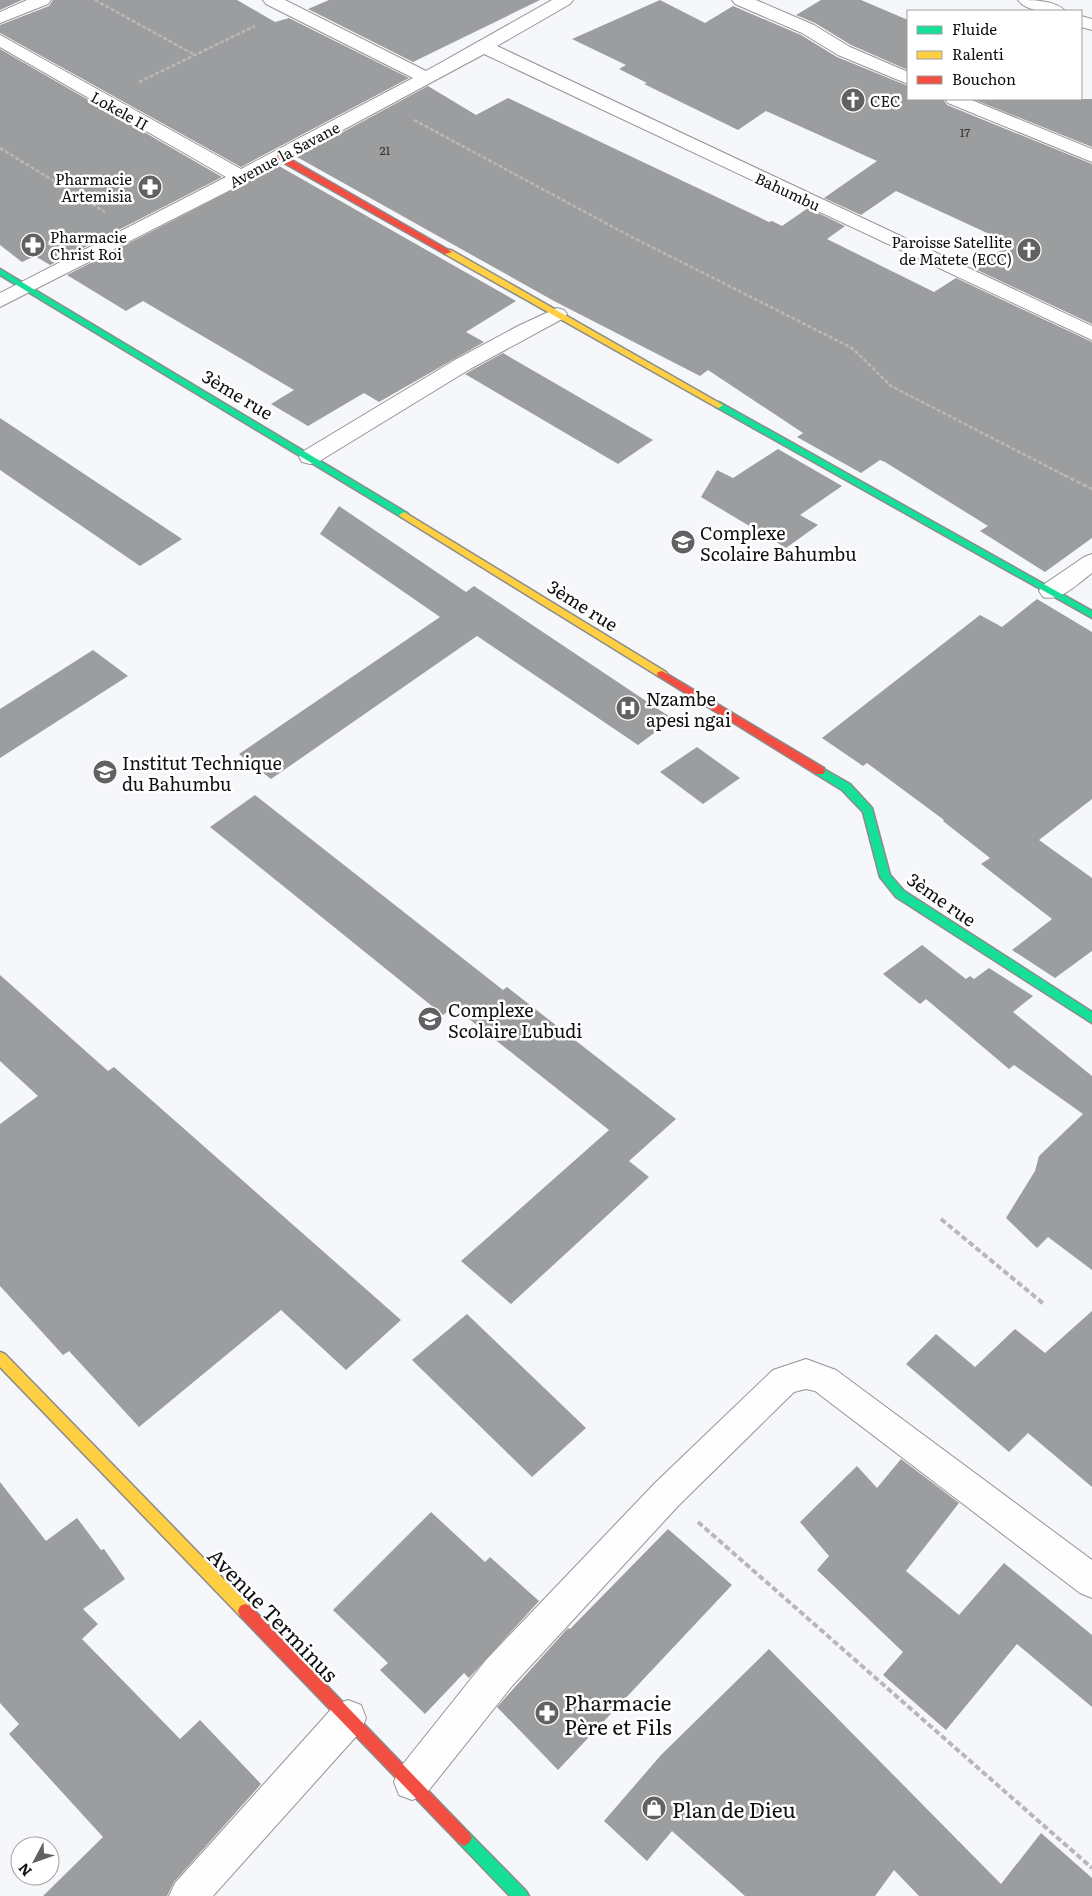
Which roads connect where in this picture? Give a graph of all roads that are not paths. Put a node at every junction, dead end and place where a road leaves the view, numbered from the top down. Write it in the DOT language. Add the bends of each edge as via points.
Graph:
graph roads {
  1 [pos="42,0"];
  2 [pos="272,0"];
  3 [pos="564,0"];
  4 [pos="741,0"];
  5 [pos="1027,0"];
  6 [pos="1053,10"];
  7 [pos="0,18"];
  8 [pos="0,40"];
  9 [pos="484,47"];
  10 [pos="426,78"];
  11 [pos="907,79"];
  12 [pos="956,100"];
  13 [pos="1092,156"];
  14 [pos="280,157"];
  15 [pos="241,177"];
  16 [pos="0,271"];
  17 [pos="26,287"];
  18 [pos="0,301"];
  19 [pos="557,314"];
  20 [pos="1092,334"];
  21 [pos="310,457"];
  22 [pos="1092,562"];
  23 [pos="1051,590"];
  24 [pos="1092,615"];
  25 [pos="1092,1018"];
  26 [pos="0,1358"];
  27 [pos="1092,1581"];
  28 [pos="348,1718"];
  29 [pos="412,1782"];
  30 [pos="188,1896"];
  31 [pos="521,1896"];
  1 -- 7 [label="street"];
  2 -- 10 [label="street"];
  3 -- 9 [label="street, Avenue la Savane"];
  4 -- 11 [label="street" via="808,29 844,52"];
  5 -- 6 [label="street"];
  8 -- 15 [label="street, Lokele II"];
  9 -- 10 [label="street, Avenue la Savane"];
  9 -- 20 [label="street, Bahumbu"];
  10 -- 14 [label="street, Avenue la Savane"];
  12 -- 13 [label="street"];
  14 -- 15 [label="street, Avenue la Savane"];
  14 -- 19 [label="street"];
  15 -- 17 [label="street, Avenue la Savane"];
  16 -- 17 [label="street, 3ème rue"];
  17 -- 18 [label="street, Avenue la Savane"];
  17 -- 21 [label="street, 3ème rue"];
  19 -- 21 [label="street" via="435,380"];
  19 -- 23 [label="street"];
  21 -- 25 [label="street, 3ème rue" via="846,786 868,811 885,877 900,894"];
  22 -- 23 [label="street"];
  23 -- 24 [label="street"];
  26 -- 28 [label="street, Avenue Terminus"];
  27 -- 29 [label="street" via="825,1380 806,1374 784,1380 667,1494 499,1673"];
  28 -- 29 [label="street, Avenue Terminus"];
  28 -- 30 [label="street"];
  29 -- 31 [label="street, Avenue Terminus"];
}
